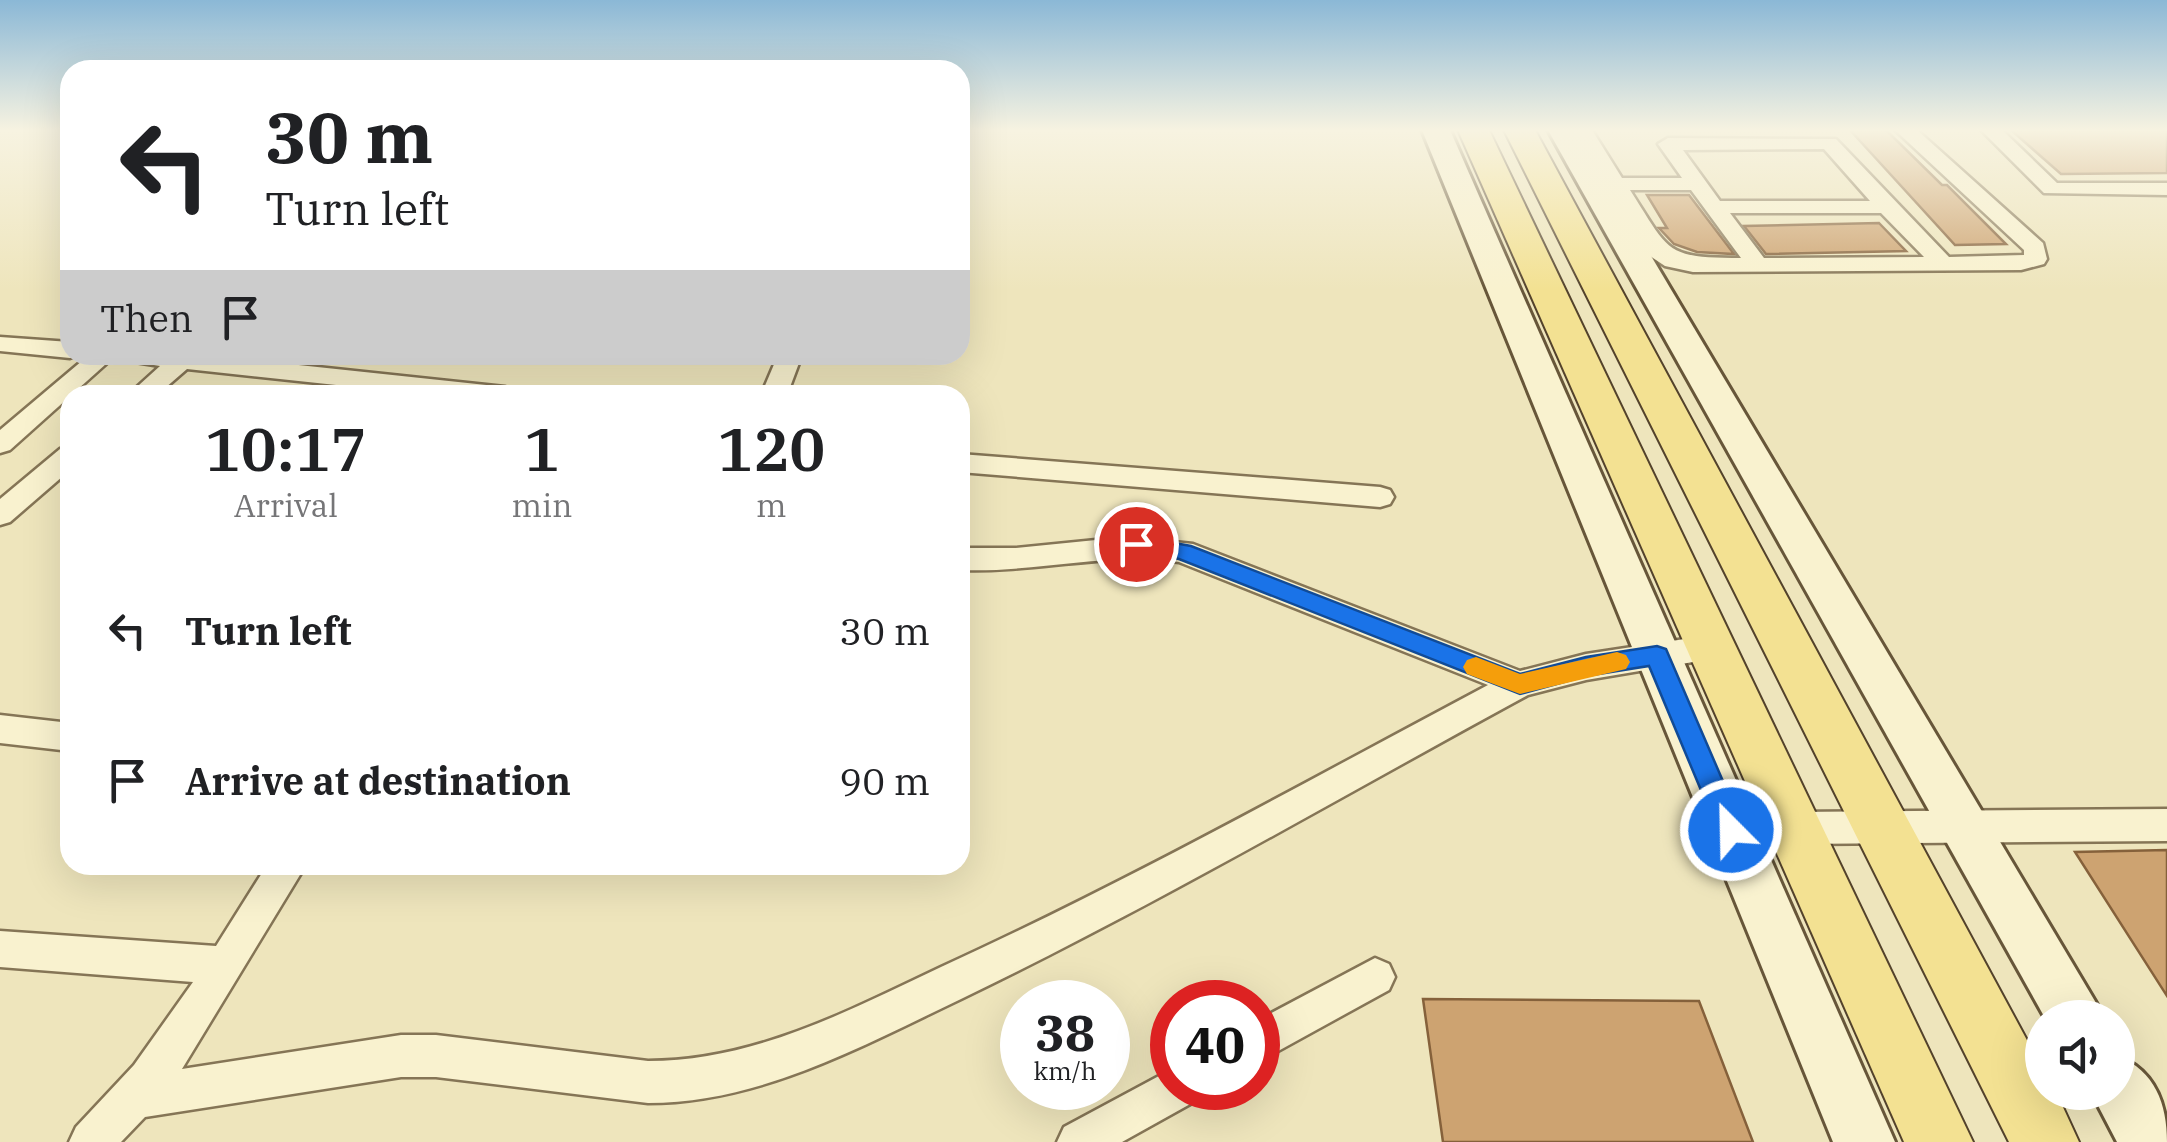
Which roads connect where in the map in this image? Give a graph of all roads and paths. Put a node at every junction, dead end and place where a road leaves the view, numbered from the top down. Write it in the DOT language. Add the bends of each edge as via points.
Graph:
graph roads {
  1 [pos="1458,183"];
  2 [pos="1497,183"];
  3 [pos="1547,183"];
  4 [pos="1607,183"];
  5 [pos="1609,183"];
  6 [pos="1697,183"];
  7 [pos="1865,183"];
  8 [pos="1964,183"];
  9 [pos="2045,183"];
  10 [pos="2167,189"];
  11 [pos="1714,207"];
  12 [pos="1887,207"];
  13 [pos="1943,263"];
  14 [pos="1758,265"];
  15 [pos="0,344"];
  16 [pos="60,349"];
  17 [pos="92,365"];
  18 [pos="176,365"];
  19 [pos="243,365"];
  20 [pos="383,365"];
  21 [pos="372,378"];
  22 [pos="69,385"];
  23 [pos="153,385"];
  24 [pos="408,385"];
  25 [pos="60,393"];
  26 [pos="0,444"];
  27 [pos="60,464"];
  28 [pos="970,464"];
  29 [pos="1380,497"];
  30 [pos="0,515"];
  31 [pos="970,560"];
  32 [pos="1711,647"];
  33 [pos="1657,656"];
  34 [pos="1520,684"];
  35 [pos="0,729"];
  36 [pos="60,736"];
  37 [pos="2167,825"];
  38 [pos="1882,826"];
  39 [pos="1963,826"];
  40 [pos="1794,828"];
  41 [pos="282,875"];
  42 [pos="0,949"];
  43 [pos="223,965"];
  44 [pos="1375,977"];
  45 [pos="2066,1000"];
  46 [pos="1280,1030"];
  47 [pos="136,1097"];
  48 [pos="1150,1103"];
  49 [pos="2135,1110"];
  50 [pos="2155,1139"];
  51 [pos="91,1142"];
  52 [pos="1079,1142"];
  53 [pos="1864,1142"];
  54 [pos="1939,1142"];
  55 [pos="2045,1142"];
  1 -- 33 [label="street"];
  2 -- 32 [label="main road"];
  3 -- 38 [label="main road"];
  4 -- 39 [label="street"];
  5 -- 14 [label="street" via="1658,251 1673,261"];
  6 -- 11 [label="street"];
  7 -- 12 [label="street"];
  8 -- 13 [label="street" via="2036,248 2036,259"];
  9 -- 10 [label="street" via="2051,189"];
  11 -- 12 [label="street"];
  11 -- 14 [label="street"];
  12 -- 13 [label="street"];
  13 -- 14 [label="street"];
  15 -- 16 [label="street"];
  17 -- 22 [label="street"];
  18 -- 23 [label="street"];
  19 -- 21 [label="street"];
  20 -- 21 [label="street"];
  21 -- 24 [label="street"];
  25 -- 26 [label="street"];
  27 -- 30 [label="street"];
  28 -- 29 [label="street"];
  31 -- 34 [label="street" via="1136,544 1183,552"];
  32 -- 33 [label="street"];
  32 -- 40 [label="main road"];
  33 -- 34 [label="street"];
  33 -- 53 [label="street"];
  34 -- 47 [label="street" via="1038,942 780,1060 681,1082 648,1082 401,1056"];
  35 -- 36 [label="street"];
  37 -- 39 [label="street"];
  38 -- 39 [label="street"];
  38 -- 40 [label="street"];
  38 -- 55 [label="main road"];
  39 -- 45 [label="street"];
  40 -- 54 [label="main road"];
  41 -- 43 [label="street"];
  42 -- 43 [label="street"];
  43 -- 47 [label="street"];
  44 -- 46 [label="street"];
  47 -- 51 [label="street"];
  48 -- 52 [label="street"];
  49 -- 50 [label="street"];
}
